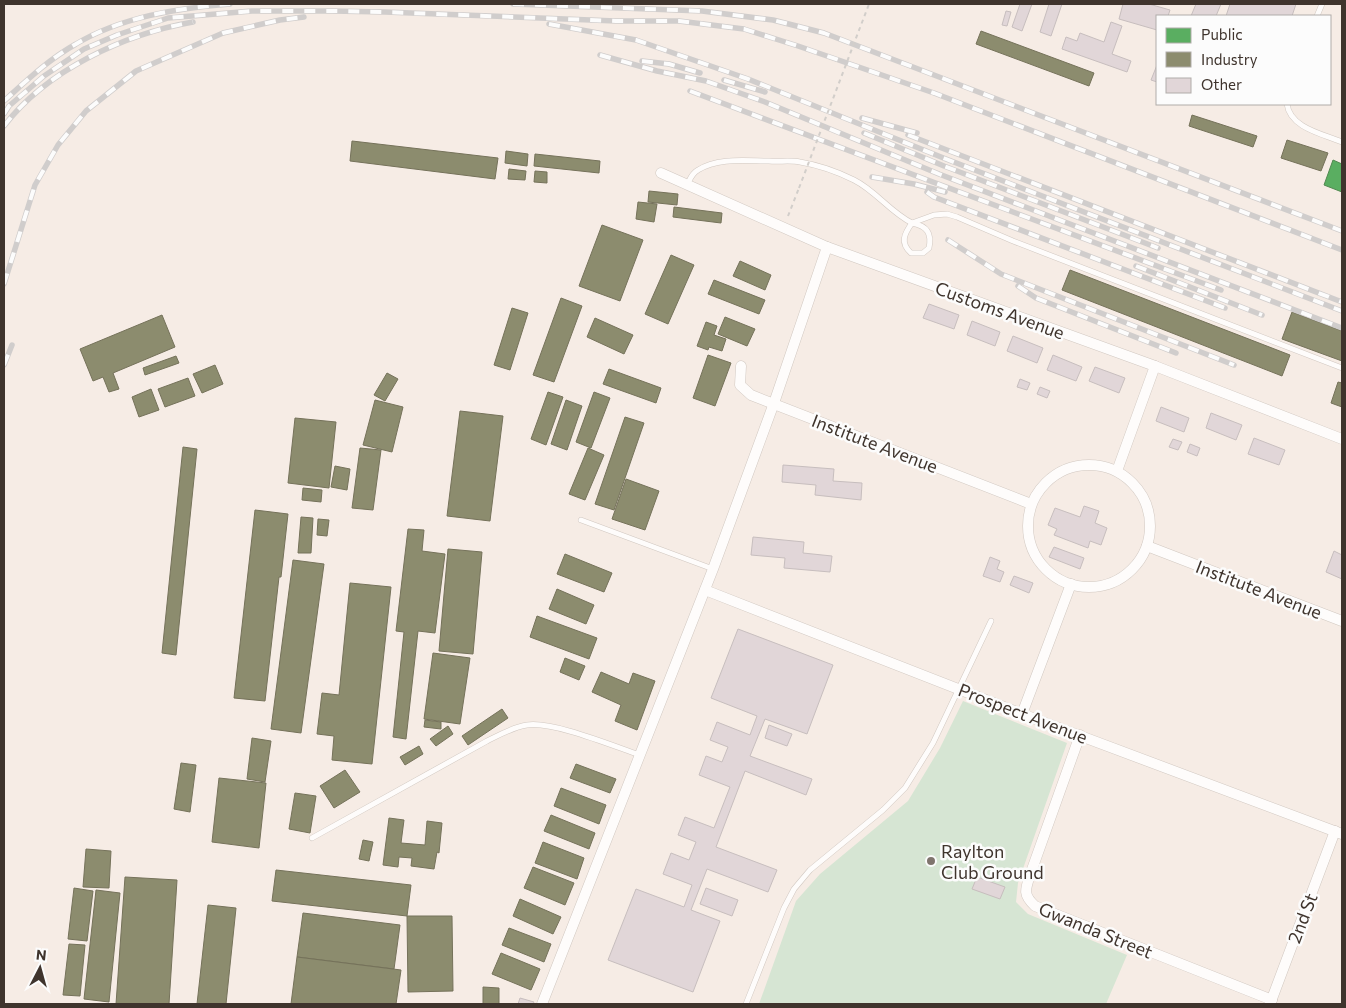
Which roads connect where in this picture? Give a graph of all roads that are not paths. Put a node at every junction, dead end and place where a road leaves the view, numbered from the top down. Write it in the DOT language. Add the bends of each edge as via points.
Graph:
graph roads {
  1 [pos="1287,105"];
  2 [pos="1342,142"];
  3 [pos="661,173"];
  4 [pos="687,185"];
  5 [pos="912,223"];
  6 [pos="827,247"];
  7 [pos="741,366"];
  8 [pos="1155,366"];
  9 [pos="1342,368"];
  10 [pos="774,403"];
  11 [pos="1342,438"];
  12 [pos="1117,471"];
  13 [pos="1031,504"];
  14 [pos="580,520"];
  15 [pos="1147,546"];
  16 [pos="714,569"];
  17 [pos="1071,584"];
  18 [pos="705,590"];
  19 [pos="991,621"];
  20 [pos="1342,621"];
  21 [pos="960,688"];
  22 [pos="1022,714"];
  23 [pos="1080,735"];
  24 [pos="640,755"];
  25 [pos="1339,833"];
  26 [pos="312,838"];
  27 [pos="1271,1002"];
  28 [pos="542,1004"];
  29 [pos="746,1004"];
  1 -- 2 [label="lane" via="1297,124"];
  3 -- 4 [label="street, Customs Avenue"];
  4 -- 5 [label="lane" via="692,174 706,165 727,161 799,162 854,180"];
  4 -- 6 [label="street, Customs Avenue"];
  5 -- 5 [label="lane" via="923,226 930,236 929,248 923,253 911,253 906,248 903,239"];
  5 -- 9 [label="lane" via="934,214 956,217 1013,242"];
  6 -- 8 [label="street, Customs Avenue"];
  6 -- 10 [label="street"];
  7 -- 10 [label="street, Institute Avenue" via="740,385 751,395"];
  8 -- 11 [label="street, Customs Avenue"];
  8 -- 12 [label="street"];
  10 -- 13 [label="street, Institute Avenue"];
  10 -- 16 [label="street"];
  12 -- 13 [label="street" via="1097,465 1064,470 1042,486"];
  12 -- 15 [label="street" via="1131,481 1149,511"];
  13 -- 17 [label="street" via="1027,524 1030,544 1039,561 1053,576"];
  14 -- 16 [label="lane"];
  15 -- 17 [label="street" via="1136,566 1117,580 1095,587"];
  15 -- 20 [label="street, Institute Avenue"];
  16 -- 18 [label="street"];
  17 -- 22 [label="street"];
  18 -- 21 [label="street, Prospect Avenue"];
  18 -- 24 [label="street"];
  19 -- 21 [label="lane"];
  21 -- 22 [label="street, Prospect Avenue"];
  21 -- 29 [label="lane" via="905,788 810,870 794,889"];
  22 -- 23 [label="street, Prospect Avenue"];
  23 -- 25 [label="street, Prospect Avenue"];
  23 -- 27 [label="street, Gwanda Street" via="1030,875 1025,891 1028,900 1035,906"];
  24 -- 26 [label="lane" via="548,726 527,725 504,732"];
  24 -- 28 [label="street"];
  25 -- 27 [label="street, 2nd St"];
}
